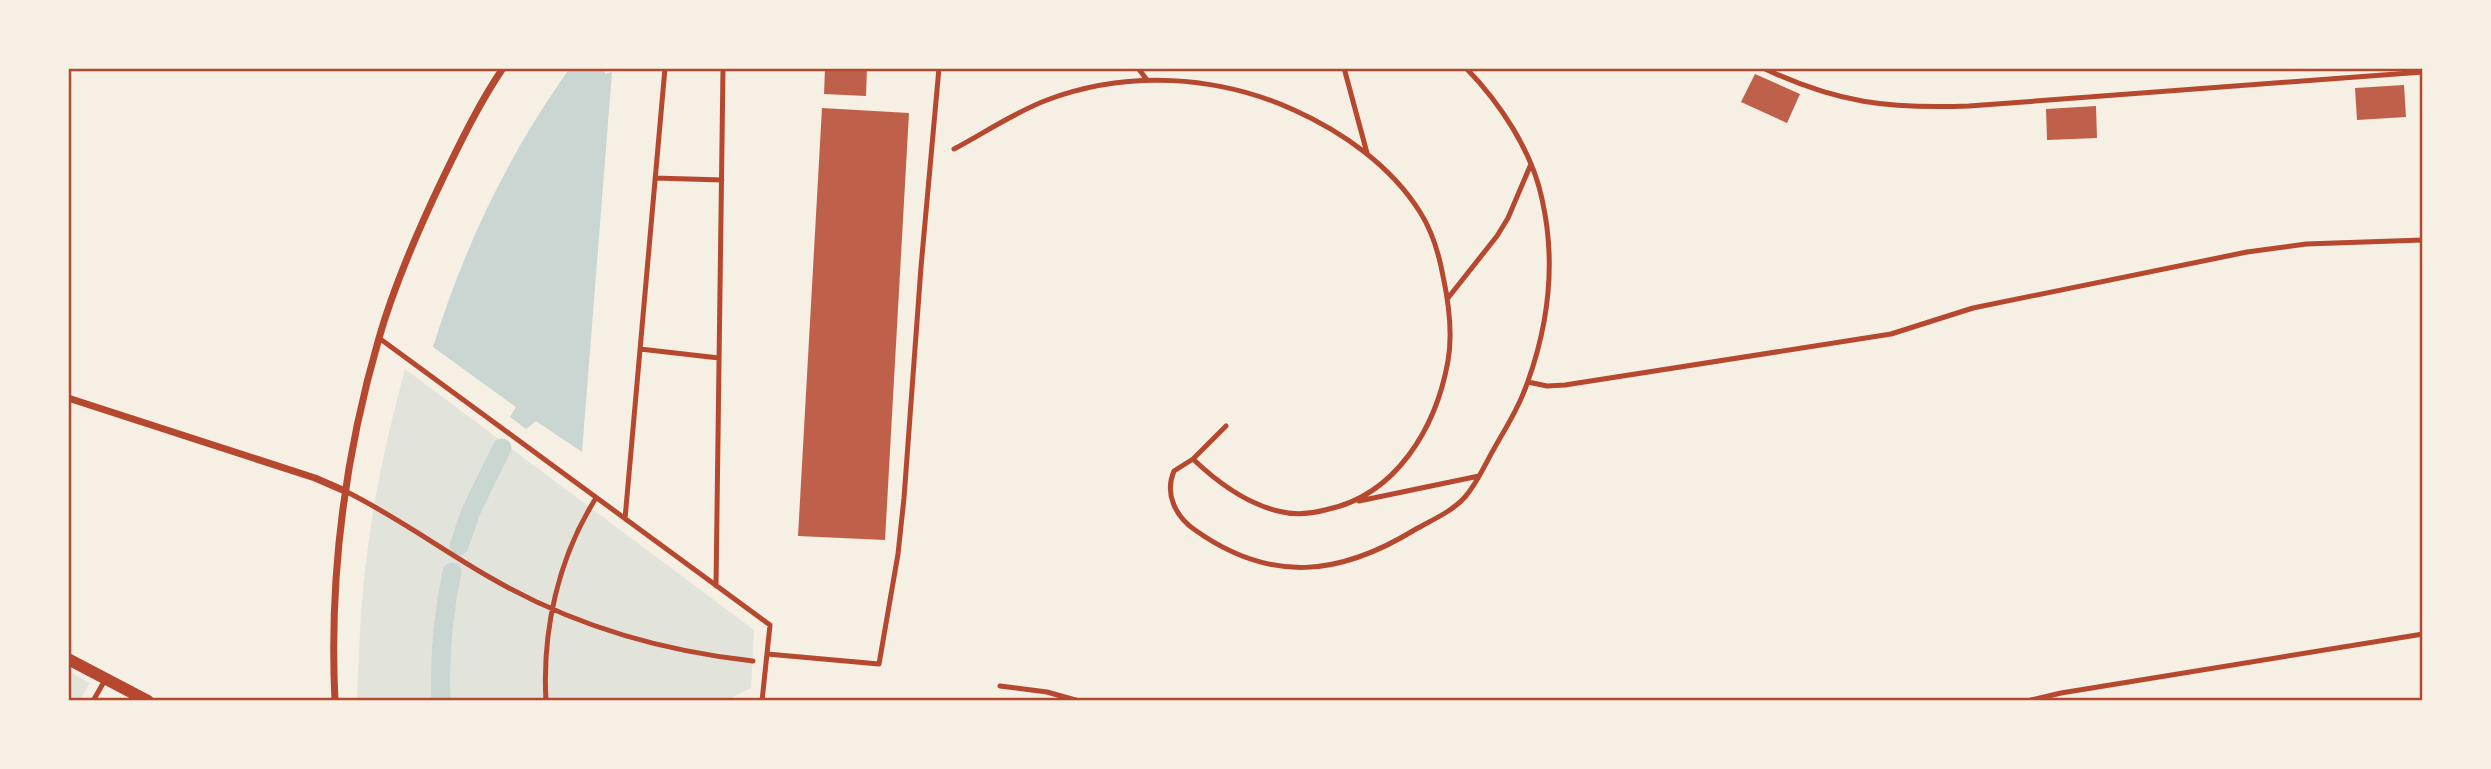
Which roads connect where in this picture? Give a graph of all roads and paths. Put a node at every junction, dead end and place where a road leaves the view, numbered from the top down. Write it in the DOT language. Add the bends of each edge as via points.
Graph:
graph roads {
  1 [pos="503,68"];
  2 [pos="665,68"];
  3 [pos="723,68"];
  4 [pos="939,68"];
  5 [pos="1138,68"];
  6 [pos="1344,68"];
  7 [pos="1466,68"];
  8 [pos="1763,68"];
  9 [pos="2423,72"];
  10 [pos="1147,80"];
  11 [pos="954,149"];
  12 [pos="1368,155"];
  13 [pos="1531,164"];
  14 [pos="655,178"];
  15 [pos="722,180"];
  16 [pos="2423,240"];
  17 [pos="1448,298"];
  18 [pos="379,338"];
  19 [pos="640,349"];
  20 [pos="719,358"];
  21 [pos="1528,382"];
  22 [pos="68,397"];
  23 [pos="1226,426"];
  24 [pos="1193,459"];
  25 [pos="1479,475"];
  26 [pos="345,491"];
  27 [pos="596,498"];
  28 [pos="1355,502"];
  29 [pos="625,519"];
  30 [pos="716,586"];
  31 [pos="553,609"];
  32 [pos="2423,634"];
  33 [pos="767,654"];
  34 [pos="68,659"];
  35 [pos="753,661"];
  36 [pos="107,678"];
  37 [pos="1000,686"];
  38 [pos="93,701"];
  39 [pos="148,701"];
  40 [pos="335,701"];
  41 [pos="546,701"];
  42 [pos="762,701"];
  43 [pos="1079,701"];
  44 [pos="2027,701"];
  1 -- 18 [label="street" via="426,212"];
  2 -- 14 [label="lane"];
  3 -- 15 [label="lane"];
  4 -- 33 [label="lane" via="904,498 879,664"];
  5 -- 10 [label="lane"];
  6 -- 12 [label="lane"];
  7 -- 13 [label="lane" via="1491,98"];
  8 -- 9 [label="lane" via="1833,95 1915,108"];
  10 -- 11 [label="lane" via="1108,83 1044,101"];
  10 -- 12 [label="lane" via="1197,82 1276,101"];
  12 -- 17 [label="lane" via="1422,214"];
  13 -- 17 [label="lane" via="1497,236"];
  13 -- 21 [label="lane" via="1542,199 1550,256 1546,315"];
  14 -- 15 [label="lane"];
  14 -- 19 [label="lane"];
  15 -- 20 [label="lane"];
  16 -- 21 [label="lane" via="2247,251 1973,308 1891,334 1565,385"];
  17 -- 28 [label="lane" via="1448,359 1432,416 1389,479"];
  18 -- 26 [label="street"];
  18 -- 27 [label="lane"];
  19 -- 20 [label="lane"];
  19 -- 29 [label="lane"];
  20 -- 30 [label="lane"];
  21 -- 25 [label="lane"];
  22 -- 26 [label="street"];
  23 -- 24 [label="lane"];
  24 -- 25 [label="lane" via="1179,466 1171,478 1171,495 1180,519 1217,545 1283,566 1334,565 1381,550 1462,500"];
  24 -- 28 [label="lane" via="1232,491 1278,511 1318,512"];
  25 -- 28 [label="lane"];
  26 -- 31 [label="lane" via="491,578"];
  26 -- 40 [label="street" via="336,593"];
  27 -- 29 [label="lane"];
  27 -- 31 [label="lane" via="565,561"];
  29 -- 30 [label="lane"];
  30 -- 33 [label="lane" via="770,625"];
  31 -- 35 [label="lane" via="652,644"];
  31 -- 41 [label="lane" via="545,661"];
  32 -- 44 [label="lane"];
  33 -- 42 [label="lane"];
  34 -- 36 [label="street"];
  36 -- 38 [label="lane"];
  36 -- 39 [label="street"];
  37 -- 43 [label="lane"];
}
